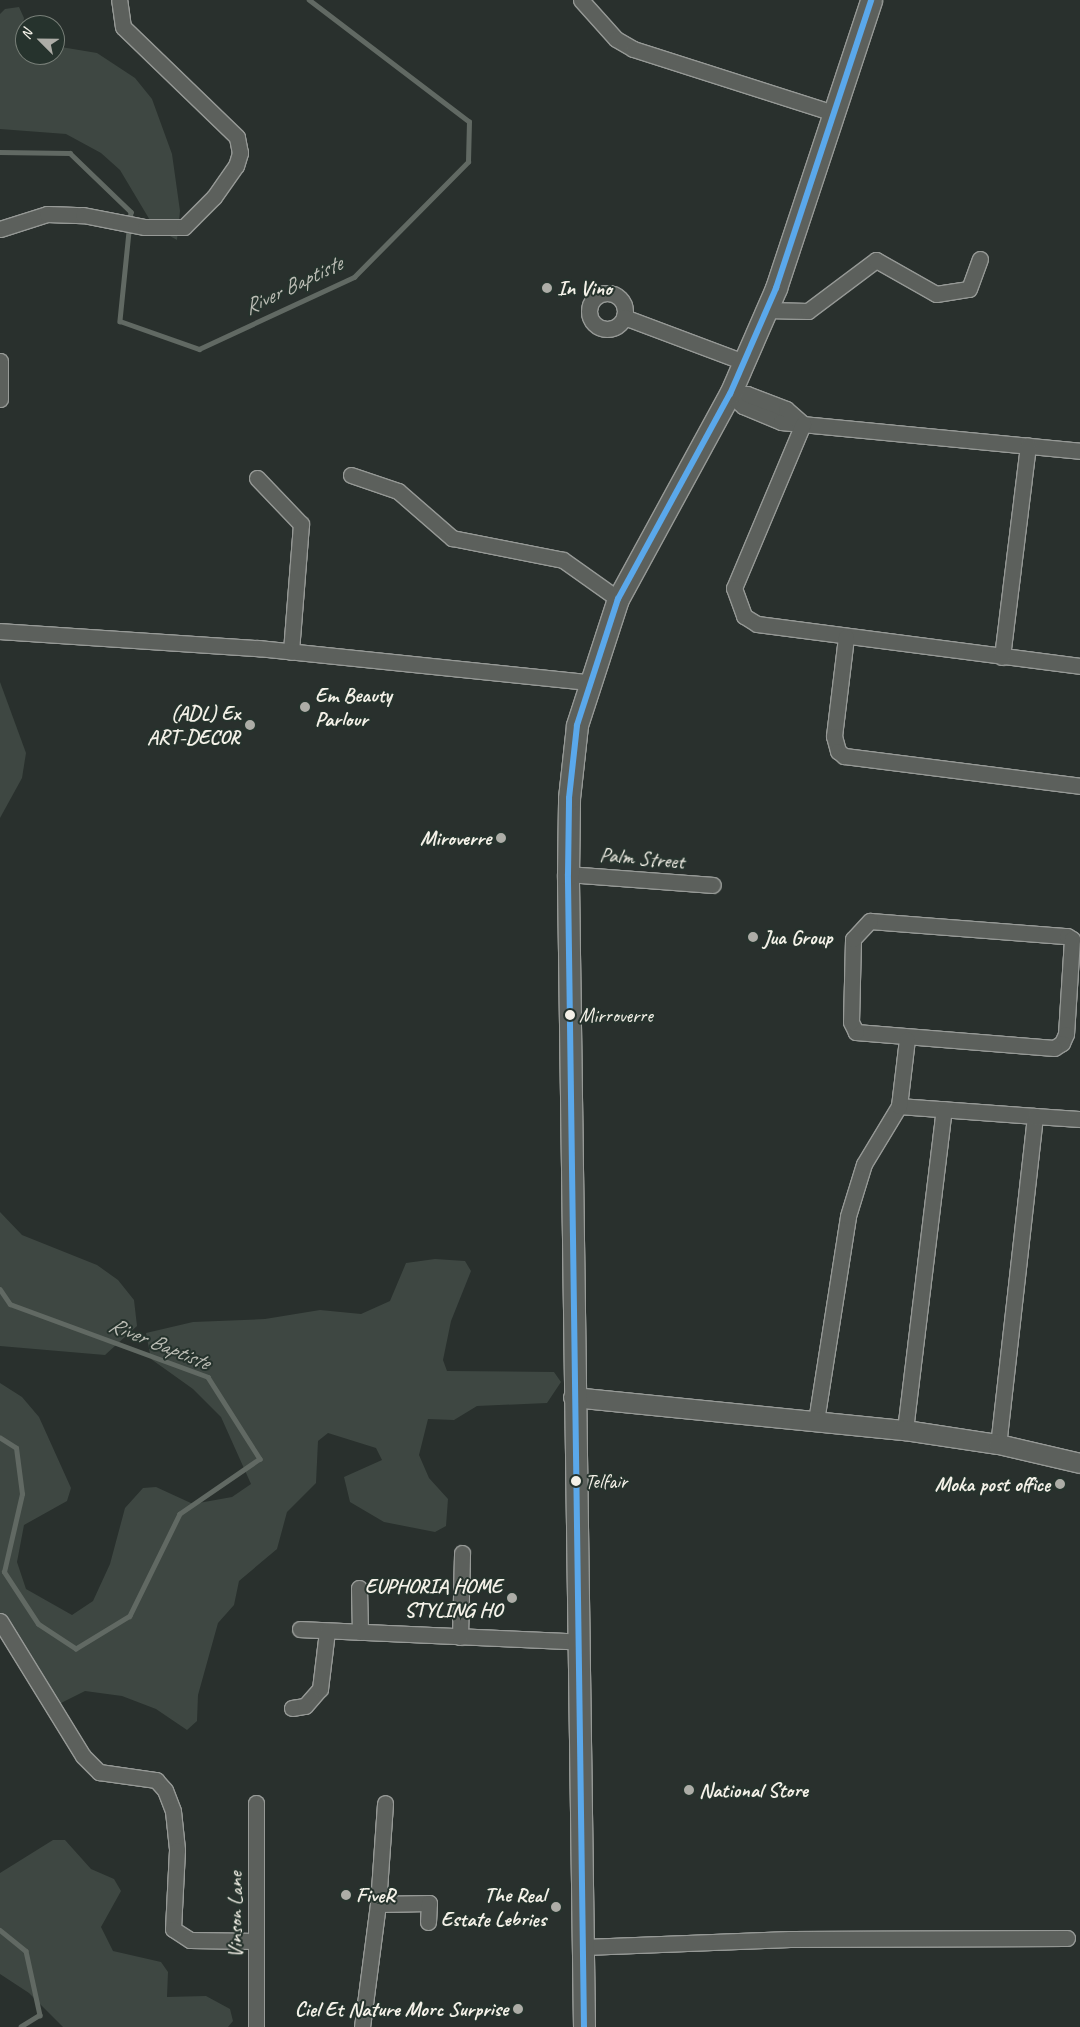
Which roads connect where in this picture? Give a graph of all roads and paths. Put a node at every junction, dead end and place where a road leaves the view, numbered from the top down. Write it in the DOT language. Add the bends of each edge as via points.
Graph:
graph roads {
  1 [pos="119,0"];
  2 [pos="581,0"];
  3 [pos="871,0"];
  4 [pos="833,113"];
  5 [pos="0,229"];
  6 [pos="980,259"];
  7 [pos="766,310"];
  8 [pos="624,317"];
  9 [pos="0,361"];
  10 [pos="744,362"];
  11 [pos="730,394"];
  12 [pos="0,399"];
  13 [pos="803,424"];
  14 [pos="1028,446"];
  15 [pos="1080,451"];
  16 [pos="351,475"];
  17 [pos="256,478"];
  18 [pos="618,600"];
  19 [pos="0,631"];
  20 [pos="846,637"];
  21 [pos="291,652"];
  22 [pos="1002,657"];
  23 [pos="1080,666"];
  24 [pos="588,682"];
  25 [pos="1080,786"];
  26 [pos="568,874"];
  27 [pos="713,885"];
  28 [pos="907,1039"];
  29 [pos="899,1106"];
  30 [pos="944,1109"];
  31 [pos="1035,1116"];
  32 [pos="1080,1119"];
  33 [pos="574,1397"];
  34 [pos="816,1422"];
  35 [pos="905,1430"];
  36 [pos="998,1444"];
  37 [pos="1080,1463"];
  38 [pos="462,1553"];
  39 [pos="359,1588"];
  40 [pos="0,1621"];
  41 [pos="300,1630"];
  42 [pos="327,1630"];
  43 [pos="360,1632"];
  44 [pos="460,1637"];
  45 [pos="581,1642"];
  46 [pos="292,1708"];
  47 [pos="256,1803"];
  48 [pos="385,1803"];
  49 [pos="378,1904"];
  50 [pos="428,1922"];
  51 [pos="1067,1938"];
  52 [pos="256,1942"];
  53 [pos="584,1947"];
  54 [pos="256,2027"];
  55 [pos="362,2027"];
  56 [pos="584,2027"];
  1 -- 5 [label="street" via="123,26 210,107 237,137 240,153 214,198 184,227 145,227 83,215 47,214"];
  2 -- 4 [label="street" via="616,39 633,49"];
  3 -- 4 [label="main road"];
  4 -- 7 [label="main road"];
  6 -- 7 [label="street" via="969,289 936,294 876,260 808,311"];
  7 -- 10 [label="main road"];
  8 -- 10 [label="street"];
  9 -- 12 [label="street"];
  10 -- 11 [label="main road"];
  11 -- 13 [label="street" via="743,406 781,422"];
  11 -- 18 [label="main road"];
  13 -- 14 [label="street"];
  13 -- 20 [label="street" via="738,573 736,604 757,624"];
  14 -- 15 [label="street"];
  14 -- 22 [label="street"];
  16 -- 18 [label="street" via="398,491 452,538 563,560"];
  17 -- 21 [label="street" via="301,524"];
  18 -- 24 [label="main road"];
  19 -- 21 [label="street"];
  20 -- 22 [label="street"];
  20 -- 25 [label="street" via="834,736 838,752 844,756"];
  21 -- 24 [label="street"];
  22 -- 23 [label="street"];
  24 -- 26 [label="main road" via="577,725 569,798"];
  26 -- 27 [label="street, Palm Street"];
  26 -- 33 [label="main road"];
  28 -- 28 [label="street" via="862,1035 851,1022 853,939 860,927 870,921 1060,933 1072,939 1066,1034 1054,1048"];
  28 -- 29 [label="street"];
  29 -- 30 [label="street"];
  29 -- 34 [label="street" via="864,1164 848,1216"];
  30 -- 31 [label="street"];
  30 -- 35 [label="street"];
  31 -- 32 [label="street"];
  31 -- 36 [label="street"];
  33 -- 34 [label="street"];
  33 -- 45 [label="main road"];
  34 -- 35 [label="street"];
  35 -- 36 [label="street"];
  36 -- 37 [label="street"];
  38 -- 44 [label="street"];
  39 -- 43 [label="street"];
  40 -- 52 [label="street" via="83,1756 99,1772 156,1780 165,1790 174,1811 177,1850 173,1928 190,1940"];
  41 -- 42 [label="street"];
  42 -- 43 [label="street"];
  42 -- 46 [label="street" via="320,1688 305,1706"];
  43 -- 44 [label="street"];
  44 -- 45 [label="street"];
  45 -- 53 [label="main road"];
  47 -- 52 [label="street, Vinson Lane"];
  48 -- 49 [label="street"];
  49 -- 50 [label="street" via="428,1903"];
  49 -- 55 [label="street"];
  51 -- 53 [label="street" via="790,1939"];
  52 -- 54 [label="street, Vinson Lane"];
  53 -- 56 [label="main road"];
}
